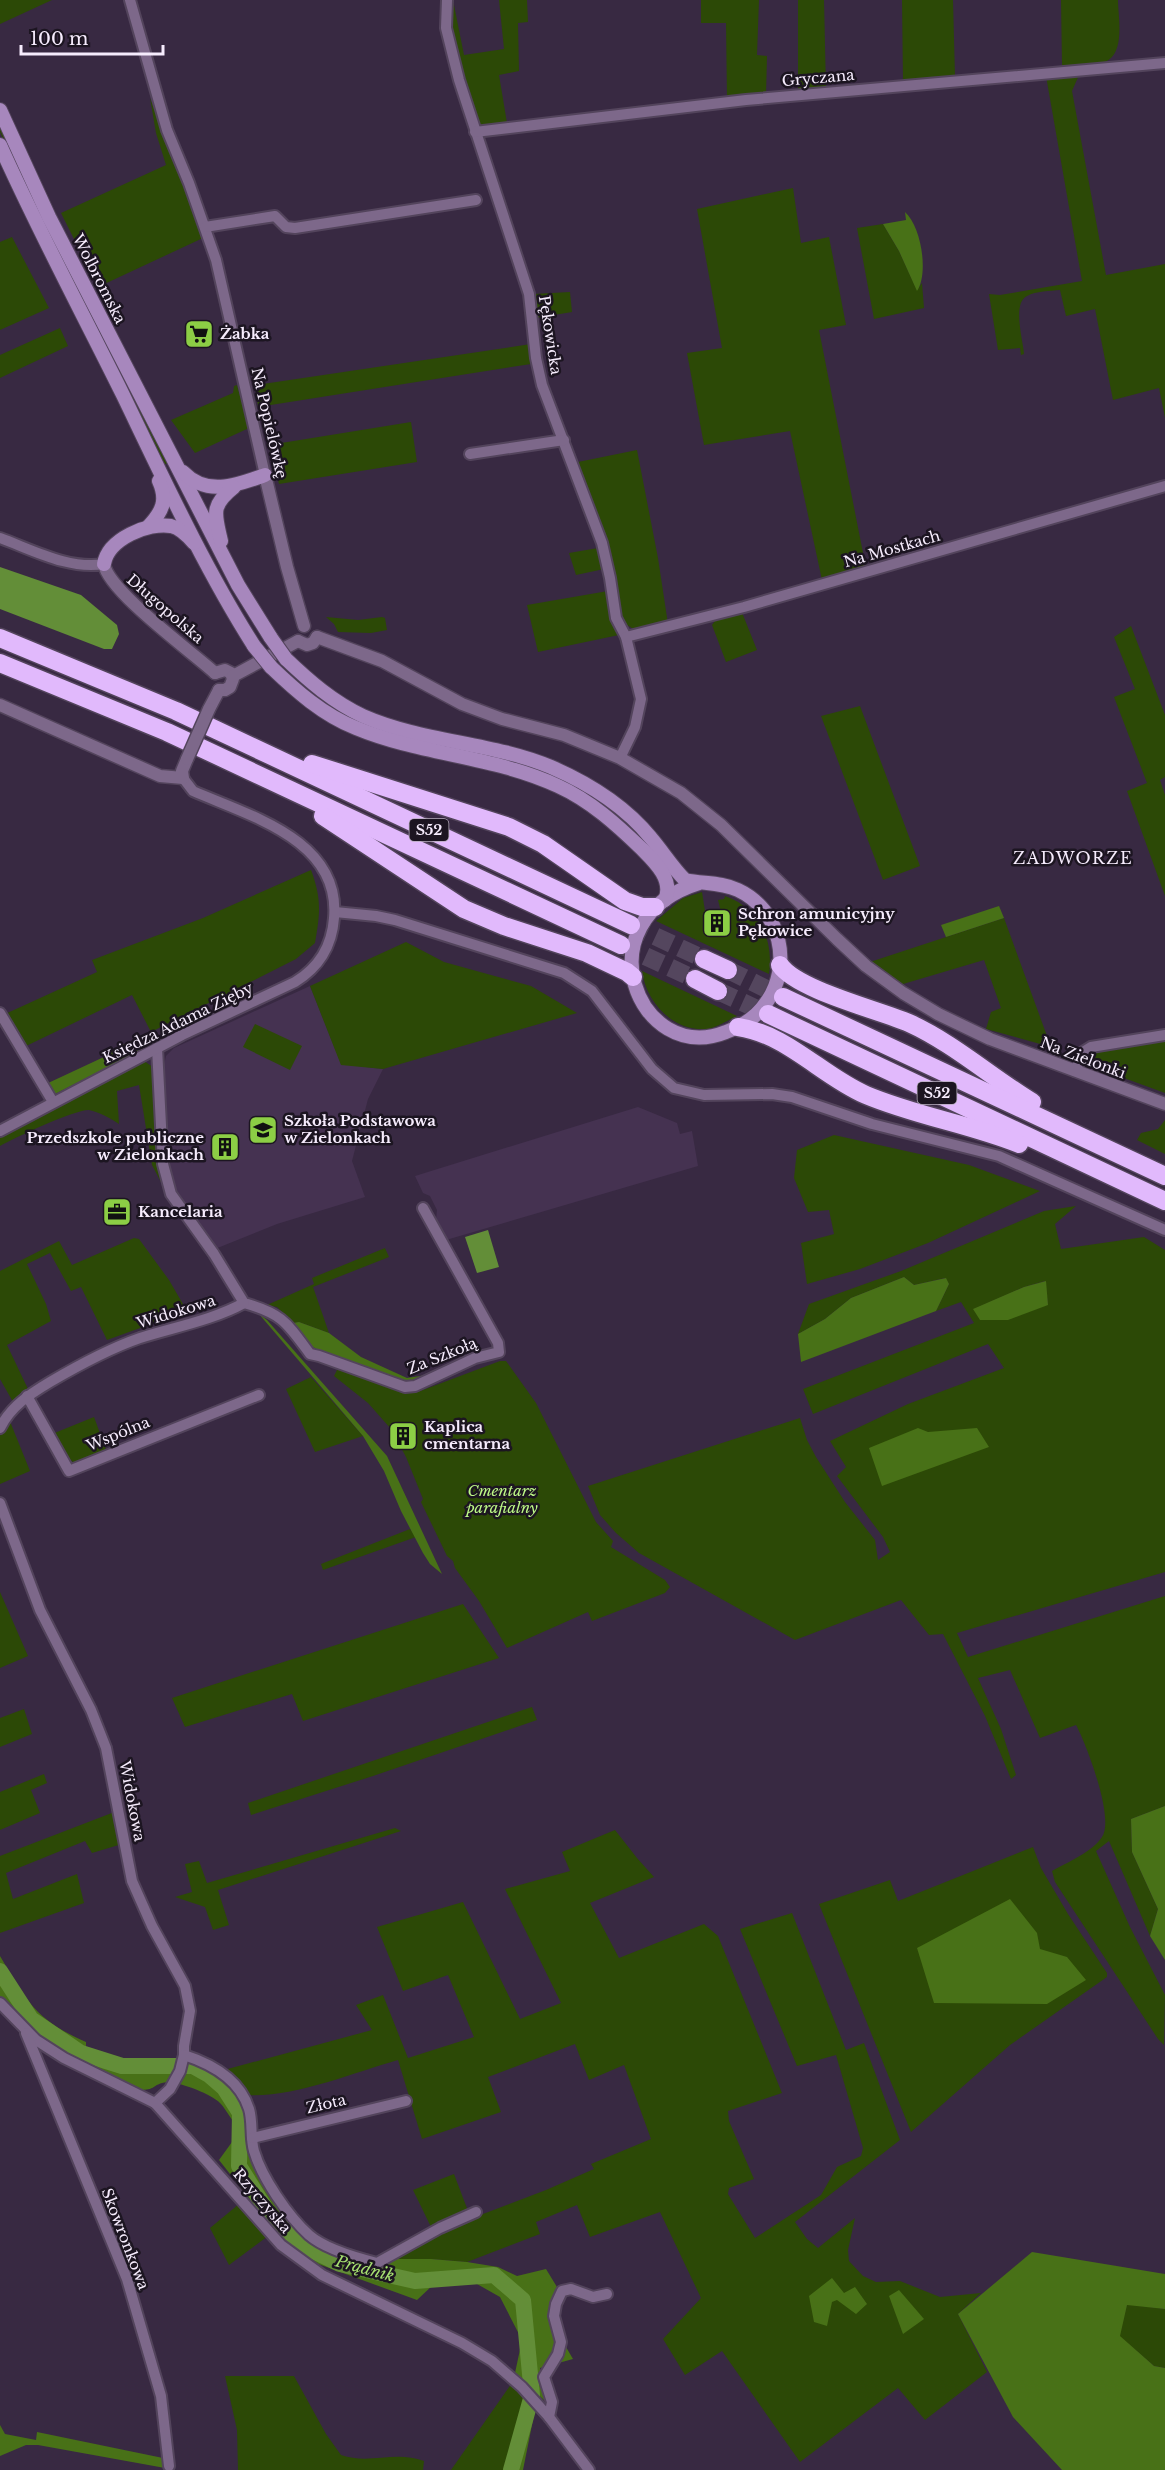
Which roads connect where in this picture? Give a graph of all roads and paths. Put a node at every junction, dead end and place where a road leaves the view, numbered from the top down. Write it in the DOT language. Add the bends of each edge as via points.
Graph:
graph roads {
  1 [pos="130,0"];
  2 [pos="447,0"];
  3 [pos="1165,63"];
  4 [pos="0,110"];
  5 [pos="475,132"];
  6 [pos="0,145"];
  7 [pos="476,200"];
  8 [pos="205,227"];
  9 [pos="564,440"];
  10 [pos="148,447"];
  11 [pos="470,454"];
  12 [pos="174,461"];
  13 [pos="265,475"];
  14 [pos="235,485"];
  15 [pos="1165,486"];
  16 [pos="148,527"];
  17 [pos="0,538"];
  18 [pos="201,549"];
  19 [pos="225,559"];
  20 [pos="104,564"];
  21 [pos="304,626"];
  22 [pos="317,637"];
  23 [pos="626,637"];
  24 [pos="0,638"];
  25 [pos="298,641"];
  26 [pos="0,663"];
  27 [pos="215,673"];
  28 [pos="232,676"];
  29 [pos="219,690"];
  30 [pos="0,705"];
  31 [pos="226,735"];
  32 [pos="620,758"];
  33 [pos="183,778"];
  34 [pos="269,779"];
  35 [pos="699,883"];
  36 [pos="660,903"];
  37 [pos="335,912"];
  38 [pos="632,925"];
  39 [pos="621,945"];
  40 [pos="704,959"];
  41 [pos="780,965"];
  42 [pos="728,970"];
  43 [pos="633,978"];
  44 [pos="694,979"];
  45 [pos="718,990"];
  46 [pos="783,997"];
  47 [pos="0,1013"];
  48 [pos="768,1014"];
  49 [pos="738,1027"];
  50 [pos="1165,1035"];
  51 [pos="157,1048"];
  52 [pos="1075,1071"];
  53 [pos="53,1102"];
  54 [pos="1165,1104"];
  55 [pos="0,1131"];
  56 [pos="1091,1141"];
  57 [pos="1106,1173"];
  58 [pos="1165,1176"];
  59 [pos="1165,1201"];
  60 [pos="423,1208"];
  61 [pos="1165,1230"];
  62 [pos="244,1303"];
  63 [pos="259,1395"];
  64 [pos="27,1396"];
  65 [pos="0,1428"];
  66 [pos="0,1503"];
  67 [pos="0,2003"];
  68 [pos="24,2031"];
  69 [pos="184,2058"];
  70 [pos="406,2102"];
  71 [pos="155,2103"];
  72 [pos="252,2138"];
  73 [pos="476,2212"];
  74 [pos="607,2294"];
  75 [pos="549,2417"];
  76 [pos="169,2466"];
  77 [pos="589,2470"];
  1 -- 8 [label="street, Na Popielówkę" via="167,130"];
  2 -- 5 [label="street, Pękowicka" via="446,28"];
  3 -- 5 [label="street, Gryczana" via="746,100"];
  4 -- 12 [label="main road, Wolbromska" via="49,217"];
  5 -- 9 [label="street, Pękowicka" via="529,294 542,385"];
  6 -- 10 [label="main road, Wolbromska"];
  7 -- 8 [label="street" via="295,228 286,227 275,216"];
  8 -- 13 [label="street, Na Popielówkę"];
  9 -- 11 [label="street"];
  9 -- 23 [label="street, Pękowicka" via="602,543 616,618"];
  10 -- 16 [label="main road" via="164,500 160,514"];
  10 -- 18 [label="main road"];
  12 -- 14 [label="main road" via="195,482 216,488"];
  12 -- 19 [label="main road, Wolbromska"];
  13 -- 14 [label="main road"];
  13 -- 21 [label="street, Na Popielówkę"];
  14 -- 19 [label="main road" via="221,497 216,508"];
  15 -- 23 [label="street, Na Mostkach"];
  16 -- 18 [label="main road" via="178,529"];
  16 -- 20 [label="main road" via="124,538 109,551"];
  17 -- 20 [label="street" via="75,564"];
  18 -- 36 [label="main road, bridge" via="254,646 306,698 357,729 525,773 576,795 653,861 667,883 668,892"];
  19 -- 35 [label="main road, Wolbromska, bridge" via="286,659 320,689 362,715 529,760 585,784 637,822 685,880"];
  20 -- 27 [label="street, Długopolska" via="108,576 123,594"];
  21 -- 22 [label="street" via="314,628"];
  21 -- 25 [label="street" via="298,632"];
  22 -- 25 [label="street" via="307,645"];
  22 -- 32 [label="street, Na Zielonki" via="382,661 462,704 564,735"];
  23 -- 32 [label="street, Pękowicka" via="641,699 635,727"];
  24 -- 31 [label="highway, S52"];
  25 -- 28 [label="street"];
  26 -- 34 [label="highway, S52"];
  27 -- 28 [label="street" via="225,670"];
  27 -- 29 [label="street" via="213,682"];
  28 -- 29 [label="street" via="230,687"];
  29 -- 33 [label="street, bridge" via="182,771"];
  30 -- 33 [label="street" via="145,771"];
  31 -- 36 [label="highway" via="509,827 543,844 625,901 642,907"];
  31 -- 38 [label="highway, S52"];
  32 -- 52 [label="street, Na Zielonki" via="681,793 721,825 837,939 890,984 938,1014 990,1039"];
  33 -- 37 [label="street" via="193,791 285,833 309,850 327,875"];
  34 -- 39 [label="highway, S52"];
  34 -- 43 [label="highway" via="464,909 587,953"];
  35 -- 36 [label="main road"];
  35 -- 41 [label="main road" via="738,890 757,903 774,927"];
  36 -- 43 [label="main road" via="645,919 636,938"];
  37 -- 51 [label="street, Księdza Adama Zięby" via="324,953 302,978"];
  37 -- 61 [label="street" via="395,920 564,973 592,991 652,1069 674,1088 704,1095 792,1097 872,1124 999,1156"];
  40 -- 42 [label="highway"];
  41 -- 49 [label="main road" via="766,1004"];
  41 -- 56 [label="highway" via="805,983 926,1033 1056,1114"];
  43 -- 49 [label="main road" via="651,1012 676,1033 710,1036"];
  44 -- 45 [label="highway"];
  46 -- 56 [label="highway, S52"];
  47 -- 53 [label="street"];
  48 -- 57 [label="highway, S52"];
  49 -- 57 [label="highway" via="753,1029 784,1043 851,1087 885,1102"];
  50 -- 52 [label="street" via="1091,1047 1083,1052"];
  51 -- 53 [label="street, Księdza Adama Zięby"];
  51 -- 62 [label="street" via="163,1164 171,1194"];
  52 -- 54 [label="street, Na Zielonki"];
  53 -- 55 [label="street, Księdza Adama Zięby"];
  56 -- 58 [label="highway, S52"];
  57 -- 59 [label="highway, S52"];
  60 -- 62 [label="street, Za Szkołą" via="498,1343 499,1352 405,1387 310,1354 279,1316"];
  62 -- 64 [label="street, Widokowa" via="120,1345"];
  63 -- 64 [label="street, Wspólna" via="69,1471"];
  64 -- 65 [label="street, Widokowa"];
  66 -- 69 [label="street, Widokowa" via="40,1610 106,1748 132,1881 185,1986 190,2012"];
  67 -- 68 [label="street, Rzyczyska"];
  68 -- 71 [label="street, Rzyczyska" via="64,2058"];
  68 -- 76 [label="street, Skowronkowa" via="127,2279 161,2396"];
  69 -- 71 [label="street, Widokowa" via="170,2089"];
  69 -- 72 [label="street" via="202,2061 223,2073 240,2091 249,2110"];
  70 -- 72 [label="street, Złota"];
  71 -- 75 [label="street, Rzyczyska" via="281,2245 322,2275 492,2361"];
  72 -- 73 [label="street" via="267,2181 310,2236 356,2258 377,2263"];
  74 -- 75 [label="street" via="592,2297 571,2289 562,2291 554,2316 561,2342 544,2377 552,2402"];
  75 -- 77 [label="street, Rzyczyska"];
}
